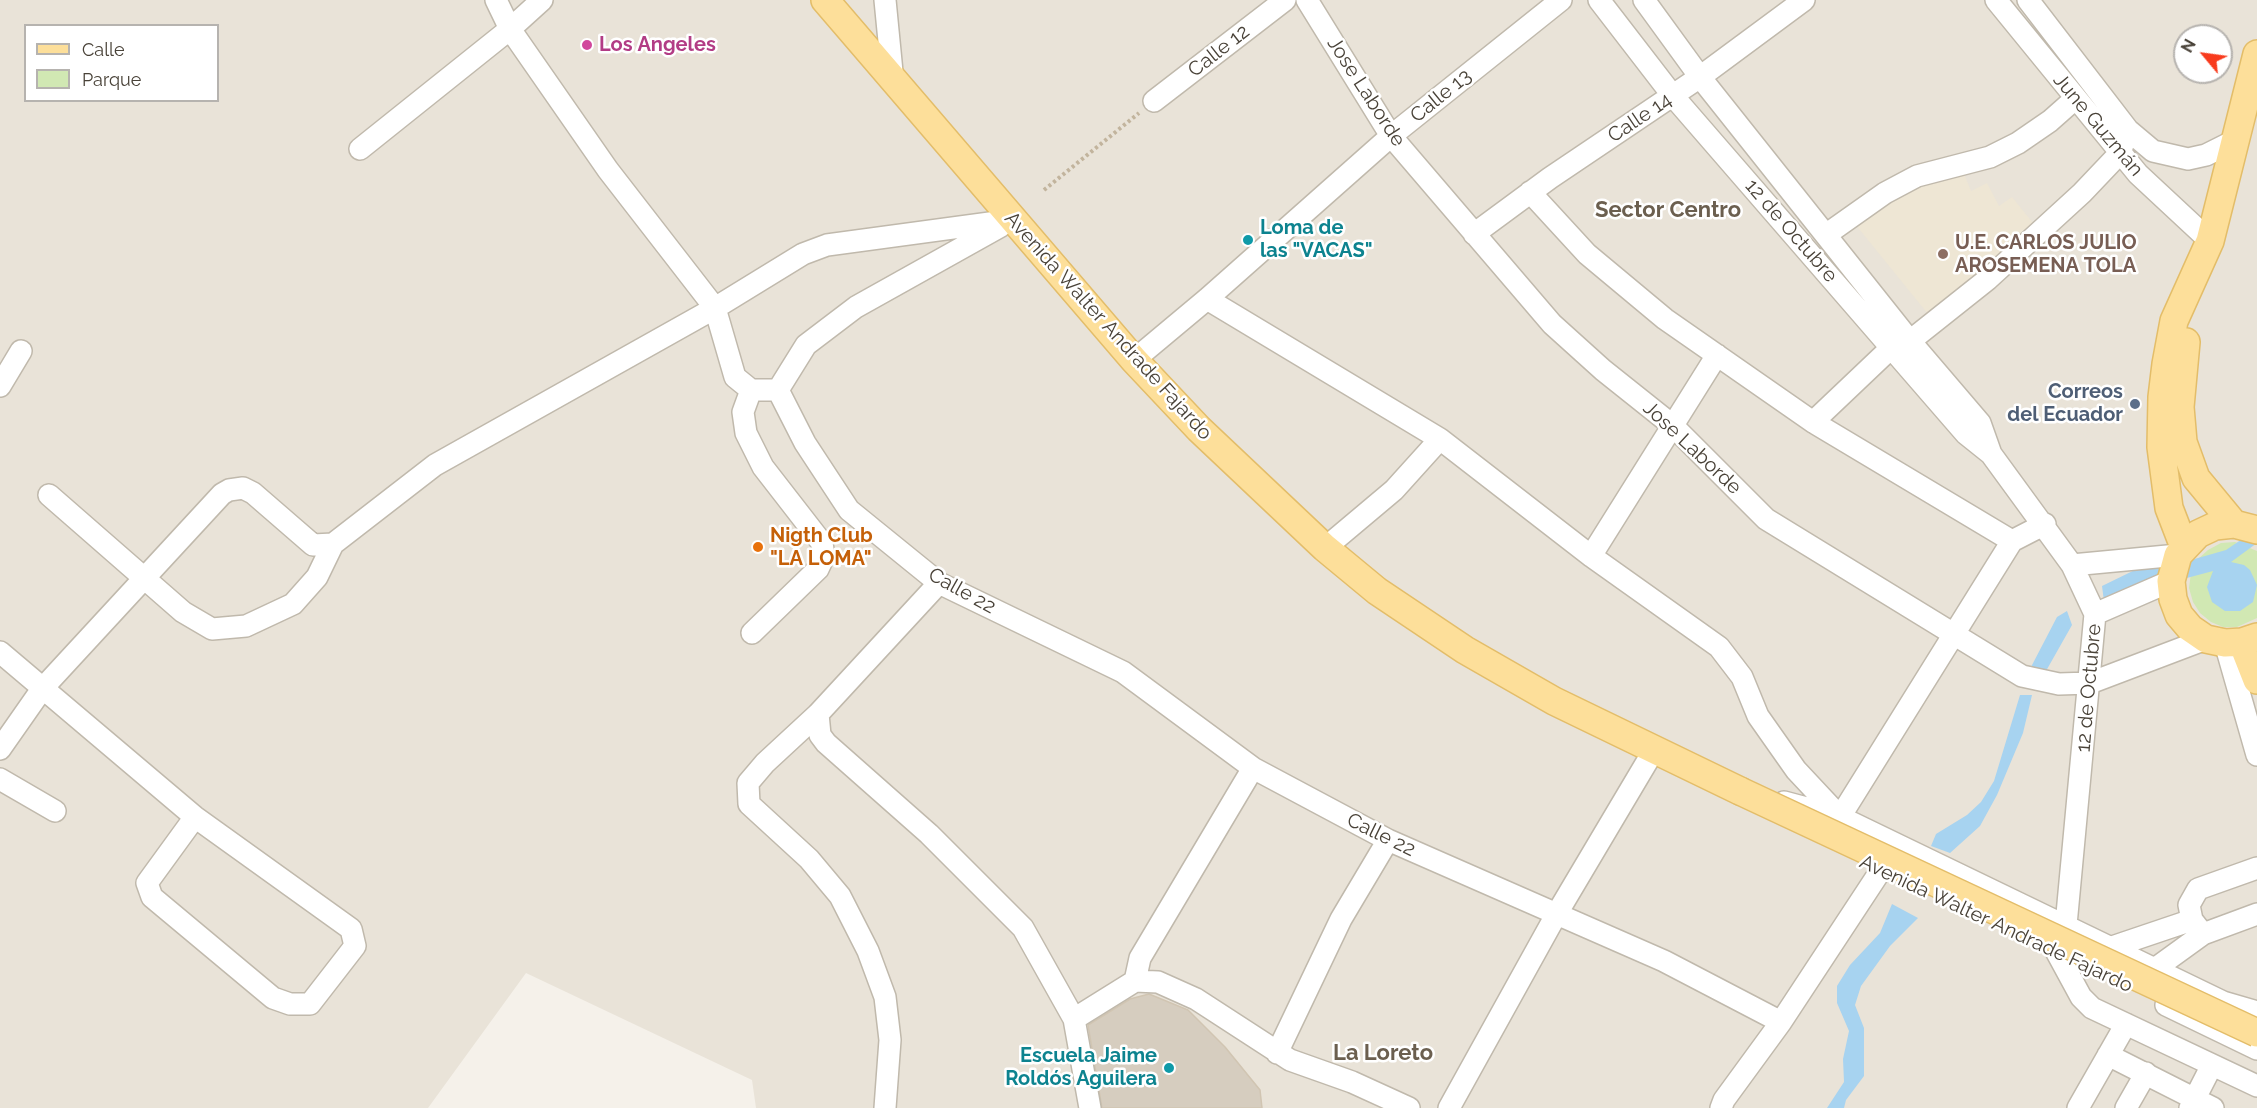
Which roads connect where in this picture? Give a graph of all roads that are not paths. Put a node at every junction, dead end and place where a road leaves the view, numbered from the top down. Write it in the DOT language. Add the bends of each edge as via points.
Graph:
graph roads {
  1 [pos="496,0"];
  2 [pos="542,0"];
  3 [pos="825,0"];
  4 [pos="885,0"];
  5 [pos="1285,0"];
  6 [pos="1307,0"];
  7 [pos="1561,0"];
  8 [pos="1599,0"];
  9 [pos="1644,0"];
  10 [pos="1804,0"];
  11 [pos="1996,0"];
  12 [pos="2028,0"];
  13 [pos="510,29"];
  14 [pos="2257,54"];
  15 [pos="1700,77"];
  16 [pos="893,82"];
  17 [pos="1673,96"];
  18 [pos="2076,98"];
  19 [pos="1154,101"];
  20 [pos="2128,130"];
  21 [pos="1391,136"];
  22 [pos="2234,141"];
  23 [pos="360,149"];
  24 [pos="2120,153"];
  25 [pos="1530,192"];
  26 [pos="1012,220"];
  27 [pos="1474,234"];
  28 [pos="1827,234"];
  29 [pos="2210,241"];
  30 [pos="2186,297"];
  31 [pos="1207,299"];
  32 [pos="715,308"];
  33 [pos="1901,344"];
  34 [pos="21,351"];
  35 [pos="1718,355"];
  36 [pos="1134,360"];
  37 [pos="0,386"];
  38 [pos="751,390"];
  39 [pos="778,390"];
  40 [pos="1813,422"];
  41 [pos="1672,424"];
  42 [pos="1440,439"];
  43 [pos="49,495"];
  44 [pos="2044,525"];
  45 [pos="2251,528"];
  46 [pos="2012,541"];
  47 [pos="333,544"];
  48 [pos="1325,548"];
  49 [pos="2181,551"];
  50 [pos="1591,556"];
  51 [pos="2072,565"];
  52 [pos="142,578"];
  53 [pos="2171,582"];
  54 [pos="939,583"];
  55 [pos="2095,614"];
  56 [pos="752,633"];
  57 [pos="1953,636"];
  58 [pos="2233,640"];
  59 [pos="0,652"];
  60 [pos="2257,680"];
  61 [pos="2090,683"];
  62 [pos="42,689"];
  63 [pos="818,714"];
  64 [pos="0,749"];
  65 [pos="1654,750"];
  66 [pos="2257,755"];
  67 [pos="1253,768"];
  68 [pos="0,779"];
  69 [pos="1740,790"];
  70 [pos="55,811"];
  71 [pos="195,817"];
  72 [pos="1840,817"];
  73 [pos="1388,840"];
  74 [pos="2257,868"];
  75 [pos="1881,870"];
  76 [pos="2257,914"];
  77 [pos="1556,915"];
  78 [pos="2066,925"];
  79 [pos="2198,927"];
  80 [pos="2112,947"];
  81 [pos="2056,951"];
  82 [pos="2156,968"];
  83 [pos="1135,981"];
  84 [pos="2257,1012"];
  85 [pos="1074,1019"];
  86 [pos="2257,1019"];
  87 [pos="1781,1022"];
  88 [pos="2126,1024"];
  89 [pos="2210,1026"];
  90 [pos="2257,1033"];
  91 [pos="2257,1049"];
  92 [pos="1277,1053"];
  93 [pos="2108,1055"];
  94 [pos="2212,1065"];
  95 [pos="2146,1073"];
  96 [pos="2257,1086"];
  97 [pos="2199,1105"];
  98 [pos="885,1108"];
  99 [pos="1090,1108"];
  100 [pos="1409,1108"];
  101 [pos="1449,1108"];
  102 [pos="1721,1108"];
  103 [pos="2078,1108"];
  104 [pos="2126,1108"];
  1 -- 13 [label="street"];
  2 -- 13 [label="street"];
  3 -- 16 [label="main road, Avenida Walter Andrade Fajardo"];
  4 -- 16 [label="street"];
  5 -- 19 [label="street, Calle 12"];
  6 -- 21 [label="street, Jose Laborde"];
  7 -- 21 [label="street, Calle 13"];
  8 -- 17 [label="street, 12 de Octubre"];
  9 -- 15 [label="street, 12 de Octubre"];
  10 -- 15 [label="street, Calle 14"];
  11 -- 18 [label="street, June Guzmán"];
  12 -- 20 [label="street, June Guzmán"];
  13 -- 23 [label="street"];
  13 -- 32 [label="street" via="608,170"];
  14 -- 22 [label="main road"];
  15 -- 17 [label="street, Calle 14"];
  15 -- 28 [label="street, 12 de Octubre"];
  16 -- 26 [label="main road, Avenida Walter Andrade Fajardo"];
  17 -- 25 [label="street, Calle 14"];
  17 -- 33 [label="street, 12 de Octubre"];
  18 -- 24 [label="street, June Guzmán"];
  18 -- 28 [label="street" via="2018,143 1980,160 1917,176 1885,193"];
  20 -- 22 [label="street, June Guzmán" via="2154,151 2188,159"];
  20 -- 24 [label="street"];
  21 -- 27 [label="street, Jose Laborde"];
  21 -- 31 [label="street, Calle 13"];
  22 -- 29 [label="main road"];
  24 -- 29 [label="street, June Guzmán"];
  24 -- 33 [label="street" via="1997,271"];
  25 -- 27 [label="street, Calle 14"];
  25 -- 35 [label="street" via="1587,254 1665,319"];
  26 -- 32 [label="street" via="826,245 803,254"];
  26 -- 36 [label="main road, Avenida Walter Andrade Fajardo"];
  26 -- 39 [label="street" via="856,307 806,345"];
  27 -- 41 [label="street, Jose Laborde" via="1552,324"];
  28 -- 33 [label="street, 12 de Octubre"];
  29 -- 30 [label="main road"];
  30 -- 45 [label="main road" via="2183,442 2196,478"];
  30 -- 49 [label="main road" via="2174,321 2161,423 2169,508"];
  31 -- 36 [label="street, Calle 13"];
  31 -- 42 [label="street"];
  32 -- 38 [label="street" via="735,377"];
  32 -- 47 [label="street" via="435,465"];
  33 -- 40 [label="street"];
  33 -- 44 [label="street, 12 de Octubre" via="1980,423 1991,454"];
  34 -- 37 [label="street"];
  35 -- 40 [label="street"];
  35 -- 41 [label="street"];
  36 -- 48 [label="main road, Avenida Walter Andrade Fajardo" via="1199,429"];
  38 -- 39 [label="street"];
  38 -- 56 [label="street" via="743,412 746,433 763,467 822,543 824,556 818,569"];
  39 -- 54 [label="street, Calle 22" via="805,443 849,510"];
  40 -- 46 [label="street"];
  41 -- 50 [label="street"];
  41 -- 57 [label="street, Jose Laborde" via="1766,519"];
  42 -- 48 [label="street" via="1394,490"];
  42 -- 50 [label="street"];
  43 -- 52 [label="street"];
  44 -- 46 [label="street"];
  44 -- 51 [label="street, 12 de Octubre"];
  45 -- 49 [label="main road" via="2215,526 2198,534"];
  46 -- 57 [label="street"];
  47 -- 52 [label="street" via="317,577 293,604 246,626 212,629 183,612"];
  47 -- 52 [label="street" via="313,546 253,494 243,488 229,490"];
  48 -- 65 [label="main road, Avenida Walter Andrade Fajardo" via="1377,591 1465,650"];
  49 -- 51 [label="street"];
  49 -- 53 [label="main road"];
  50 -- 72 [label="street" via="1719,647 1742,677 1758,716 1796,770"];
  51 -- 55 [label="street, 12 de Octubre"];
  52 -- 62 [label="street"];
  53 -- 55 [label="street"];
  53 -- 58 [label="main road" via="2179,615 2190,628"];
  54 -- 63 [label="street"];
  54 -- 67 [label="street, Calle 22" via="1123,672"];
  55 -- 61 [label="street, 12 de Octubre"];
  57 -- 61 [label="street, Jose Laborde" via="2022,676 2059,684"];
  57 -- 72 [label="street"];
  58 -- 60 [label="main road"];
  58 -- 61 [label="street, Jose Laborde"];
  58 -- 66 [label="street"];
  59 -- 62 [label="street"];
  61 -- 78 [label="street, 12 de Octubre"];
  62 -- 64 [label="street"];
  62 -- 71 [label="street"];
  63 -- 85 [label="street" via="820,735 826,743 929,834 1023,928"];
  63 -- 98 [label="street" via="748,783 749,804 809,859 840,896 868,951 885,997 890,1040"];
  65 -- 69 [label="main road, Avenida Walter Andrade Fajardo"];
  65 -- 77 [label="street"];
  67 -- 73 [label="street, Calle 22"];
  67 -- 83 [label="street" via="1140,958"];
  68 -- 70 [label="street"];
  69 -- 72 [label="street, Avenida Walter Andrade Fajardo"];
  69 -- 75 [label="street, Avenida Walter Andrade Fajardo" via="1823,843"];
  69 -- 90 [label="main road, Avenida Walter Andrade Fajardo, bridge"];
  71 -- 71 [label="street" via="351,929 355,946 310,1004 290,1004 273,998 152,897 147,883"];
  72 -- 78 [label="street, Avenida Walter Andrade Fajardo"];
  73 -- 77 [label="street, Calle 22"];
  73 -- 92 [label="street" via="1341,919"];
  74 -- 79 [label="street" via="2198,890 2189,905"];
  75 -- 81 [label="street, Avenida Walter Andrade Fajardo"];
  75 -- 87 [label="street"];
  76 -- 79 [label="street"];
  77 -- 87 [label="street, Calle 22" via="1664,961"];
  77 -- 101 [label="street"];
  78 -- 80 [label="street, Avenida Walter Andrade Fajardo"];
  78 -- 81 [label="street, 12 de Octubre"];
  79 -- 80 [label="street"];
  79 -- 82 [label="street"];
  80 -- 82 [label="street, Avenida Walter Andrade Fajardo"];
  81 -- 88 [label="street" via="2080,997 2092,1008"];
  81 -- 89 [label="street, Avenida Walter Andrade Fajardo"];
  82 -- 84 [label="street, Avenida Walter Andrade Fajardo" via="2223,1002"];
  83 -- 85 [label="street"];
  83 -- 92 [label="street" via="1158,981 1196,999"];
  85 -- 99 [label="street"];
  86 -- 89 [label="street" via="2232,1026"];
  87 -- 102 [label="street"];
  88 -- 93 [label="street"];
  88 -- 94 [label="street"];
  89 -- 91 [label="street, Avenida Walter Andrade Fajardo"];
  92 -- 100 [label="street"];
  93 -- 95 [label="street"];
  93 -- 103 [label="street"];
  94 -- 96 [label="street"];
  94 -- 97 [label="street"];
  95 -- 97 [label="street"];
  95 -- 104 [label="street"];
}
